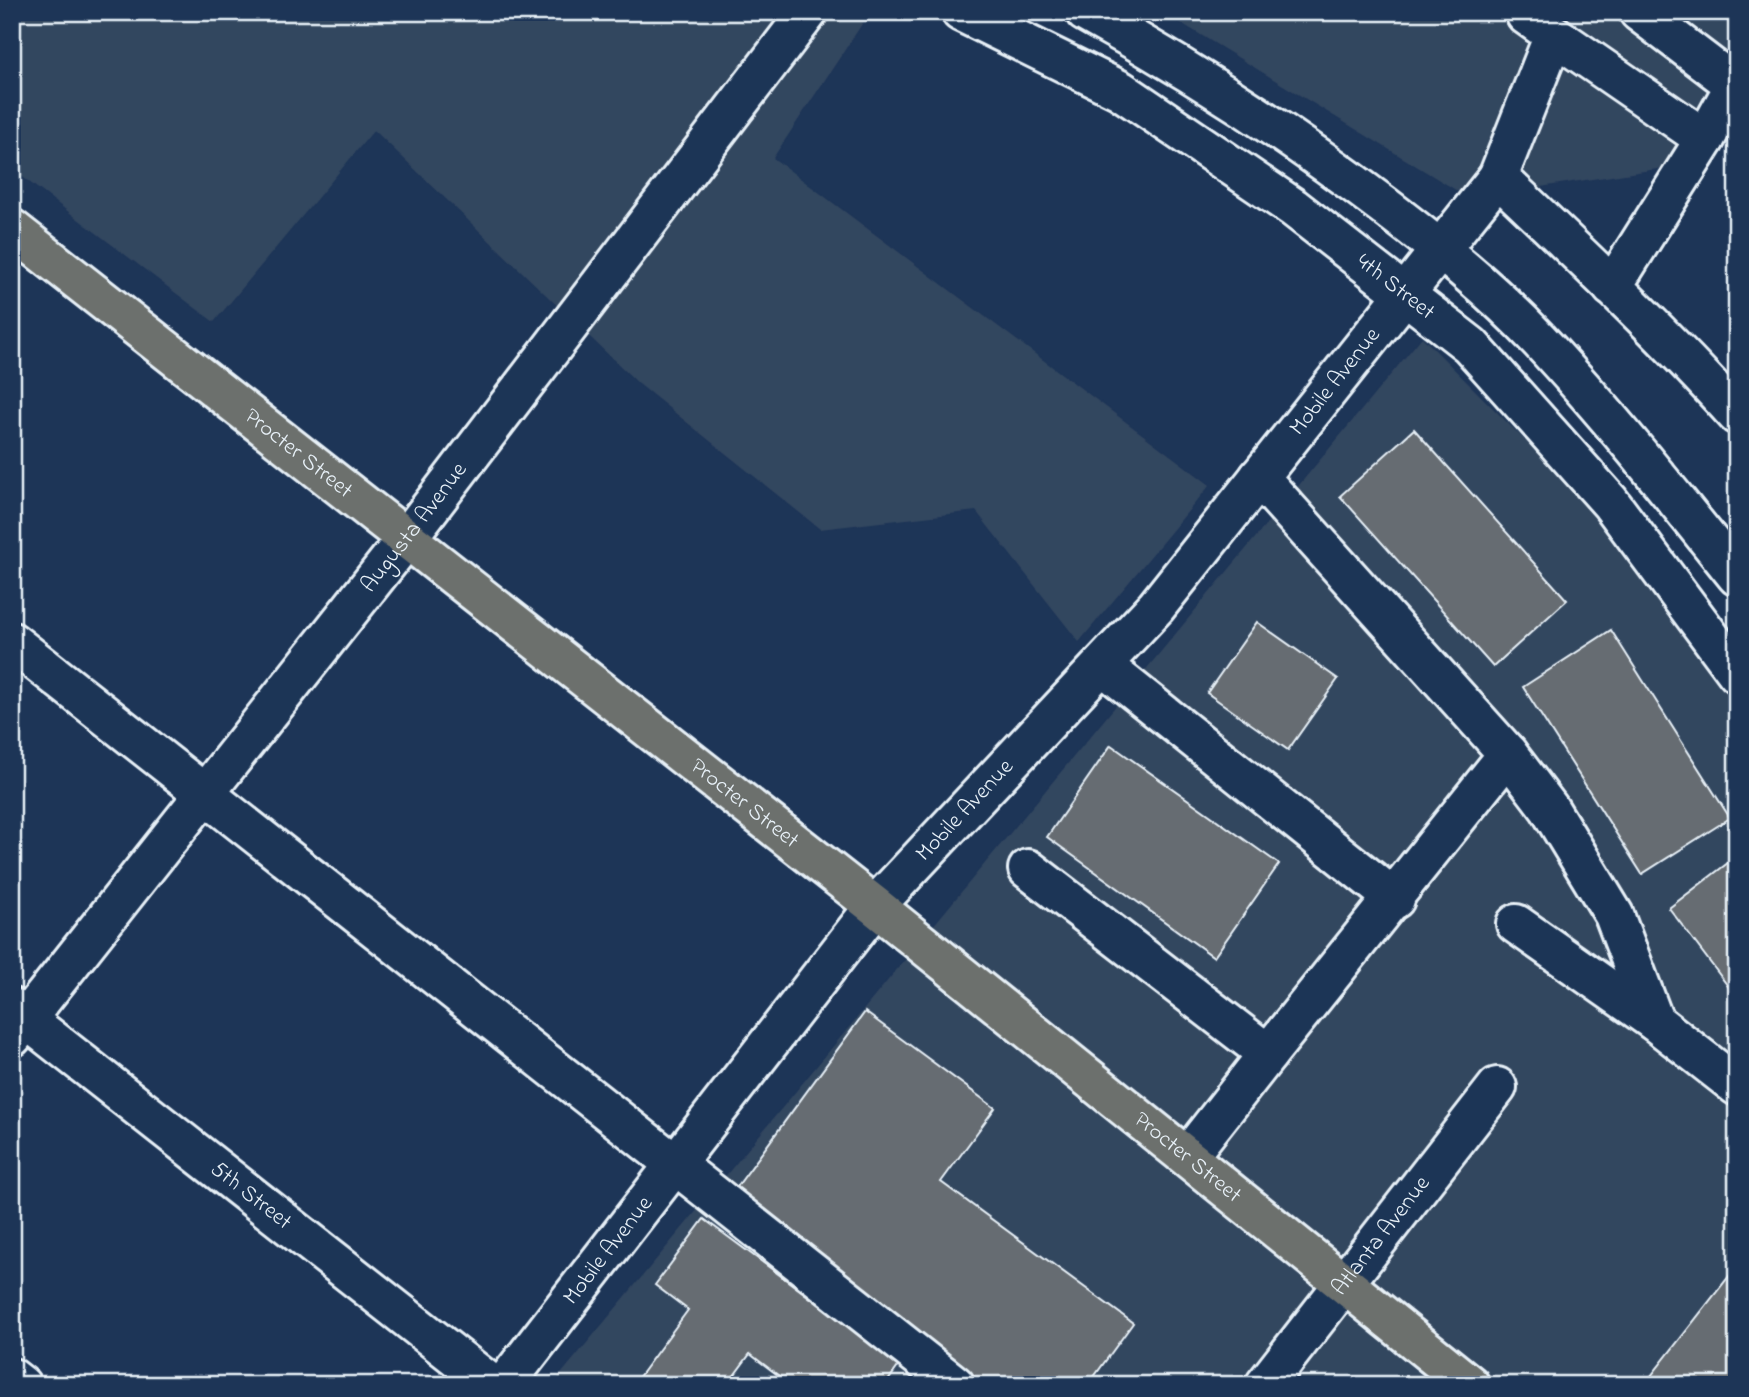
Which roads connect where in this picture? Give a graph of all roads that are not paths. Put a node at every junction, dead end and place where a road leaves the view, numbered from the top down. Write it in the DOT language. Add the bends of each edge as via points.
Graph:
graph roads {
  1 [pos="808,12"];
  2 [pos="961,12"];
  3 [pos="1085,12"];
  4 [pos="1639,12"];
  5 [pos="1541,24"];
  6 [pos="1705,139"];
  7 [pos="1498,177"];
  8 [pos="12,229"];
  9 [pos="1441,250"];
  10 [pos="1612,286"];
  11 [pos="1405,295"];
  12 [pos="1737,415"];
  13 [pos="1259,477"];
  14 [pos="407,538"];
  15 [pos="1737,576"];
  16 [pos="12,642"];
  17 [pos="1102,665"];
  18 [pos="1737,673"];
  19 [pos="1508,754"];
  20 [pos="206,793"];
  21 [pos="1028,869"];
  22 [pos="1395,899"];
  23 [pos="875,906"];
  24 [pos="1516,924"];
  25 [pos="17,1021"];
  26 [pos="1654,1021"];
  27 [pos="1268,1054"];
  28 [pos="1737,1086"];
  29 [pos="1497,1087"];
  30 [pos="1188,1156"];
  31 [pos="677,1164"];
  32 [pos="1345,1286"];
  33 [pos="12,1378"];
  34 [pos="21,1385"];
  35 [pos="492,1385"];
  36 [pos="504,1385"];
  37 [pos="955,1385"];
  38 [pos="1265,1385"];
  39 [pos="1471,1385"];
  1 -- 14 [label="street, Augusta Avenue"];
  2 -- 11 [label="street, 4th Street" via="1120,90 1294,208"];
  3 -- 9 [label="street" via="1175,62 1312,151"];
  4 -- 6 [label="street" via="1735,85"];
  5 -- 6 [label="street"];
  5 -- 7 [label="street, Mobile Avenue"];
  6 -- 10 [label="street"];
  7 -- 9 [label="street, Mobile Avenue"];
  7 -- 10 [label="street"];
  8 -- 14 [label="main road, Procter Street"];
  9 -- 11 [label="street, Mobile Avenue"];
  9 -- 15 [label="street" via="1538,339"];
  10 -- 12 [label="street"];
  11 -- 13 [label="street, Mobile Avenue"];
  11 -- 18 [label="street, 4th Street" via="1470,345 1610,502"];
  13 -- 17 [label="street, Mobile Avenue" via="1156,607"];
  13 -- 19 [label="street"];
  14 -- 20 [label="street, Augusta Avenue"];
  14 -- 23 [label="main road, Procter Street"];
  16 -- 20 [label="street"];
  17 -- 22 [label="street"];
  17 -- 23 [label="street, Mobile Avenue"];
  19 -- 22 [label="street"];
  19 -- 26 [label="street" via="1549,808 1614,915"];
  20 -- 25 [label="street, Augusta Avenue"];
  20 -- 31 [label="street"];
  21 -- 27 [label="street"];
  22 -- 27 [label="street"];
  23 -- 30 [label="main road, Procter Street"];
  23 -- 31 [label="street, Mobile Avenue"];
  24 -- 26 [label="street"];
  25 -- 35 [label="street, 5th Street"];
  26 -- 28 [label="street"];
  27 -- 30 [label="street"];
  29 -- 32 [label="street, Atlanta Avenue"];
  30 -- 32 [label="main road, Procter Street"];
  31 -- 36 [label="street, Mobile Avenue"];
  31 -- 37 [label="street"];
  32 -- 38 [label="street, Atlanta Avenue"];
  32 -- 39 [label="main road, Procter Street"];
  33 -- 34 [label="street"];
}
